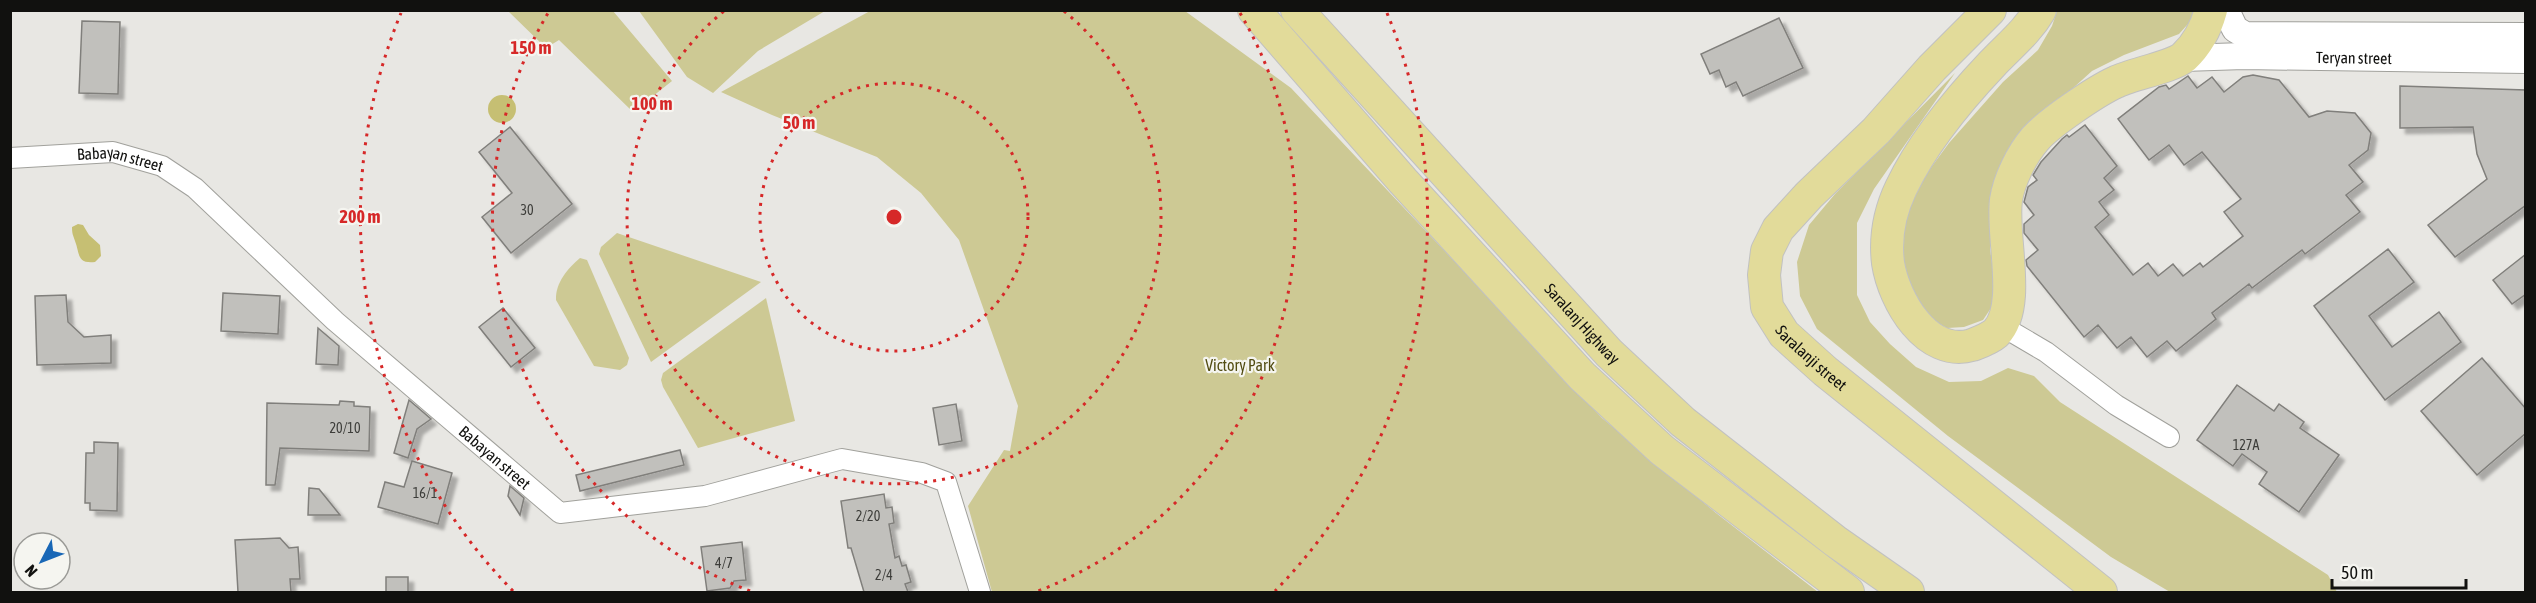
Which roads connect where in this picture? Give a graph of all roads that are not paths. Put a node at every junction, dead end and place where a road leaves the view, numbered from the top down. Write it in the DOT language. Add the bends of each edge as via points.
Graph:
graph roads {
  1 [pos="1254,10"];
  2 [pos="1297,10"];
  3 [pos="1965,10"];
  4 [pos="1990,10"];
  5 [pos="2211,10"];
  6 [pos="2226,10"];
  7 [pos="2029,18"];
  8 [pos="2526,36"];
  9 [pos="2182,58"];
  10 [pos="2526,60"];
  11 [pos="1932,68"];
  12 [pos="10,158"];
  13 [pos="2000,325"];
  14 [pos="2169,437"];
  15 [pos="980,592"];
  16 [pos="1848,592"];
  17 [pos="1908,592"];
  18 [pos="2101,592"];
  1 -- 16 [label="main road" via="1403,181 1582,376 1662,450"];
  2 -- 17 [label="main road, Saralanj Highway" via="1609,352 1683,422 1835,541"];
  3 -- 11 [label="main road"];
  4 -- 11 [label="main road"];
  5 -- 9 [label="main road" via="2207,26"];
  6 -- 8 [label="street, Teryan street" via="2235,29 2245,34"];
  7 -- 13 [label="main road" via="1935,131 1901,189 1887,238 1888,264 1902,304 1917,326 1940,345 1962,348 1983,342"];
  9 -- 10 [label="street, Teryan street"];
  9 -- 13 [label="main road" via="2115,82 2051,123 2034,139 2019,163 2006,198 2009,281 2006,316"];
  11 -- 18 [label="main road, Saralanji street" via="1876,131 1778,229 1767,251 1767,306 1784,334 1825,371"];
  12 -- 15 [label="street, Babayan street" via="113,152 162,166 195,188 335,321 560,513 705,496 842,459 922,473 946,482"];
  13 -- 14 [label="street"];
}
